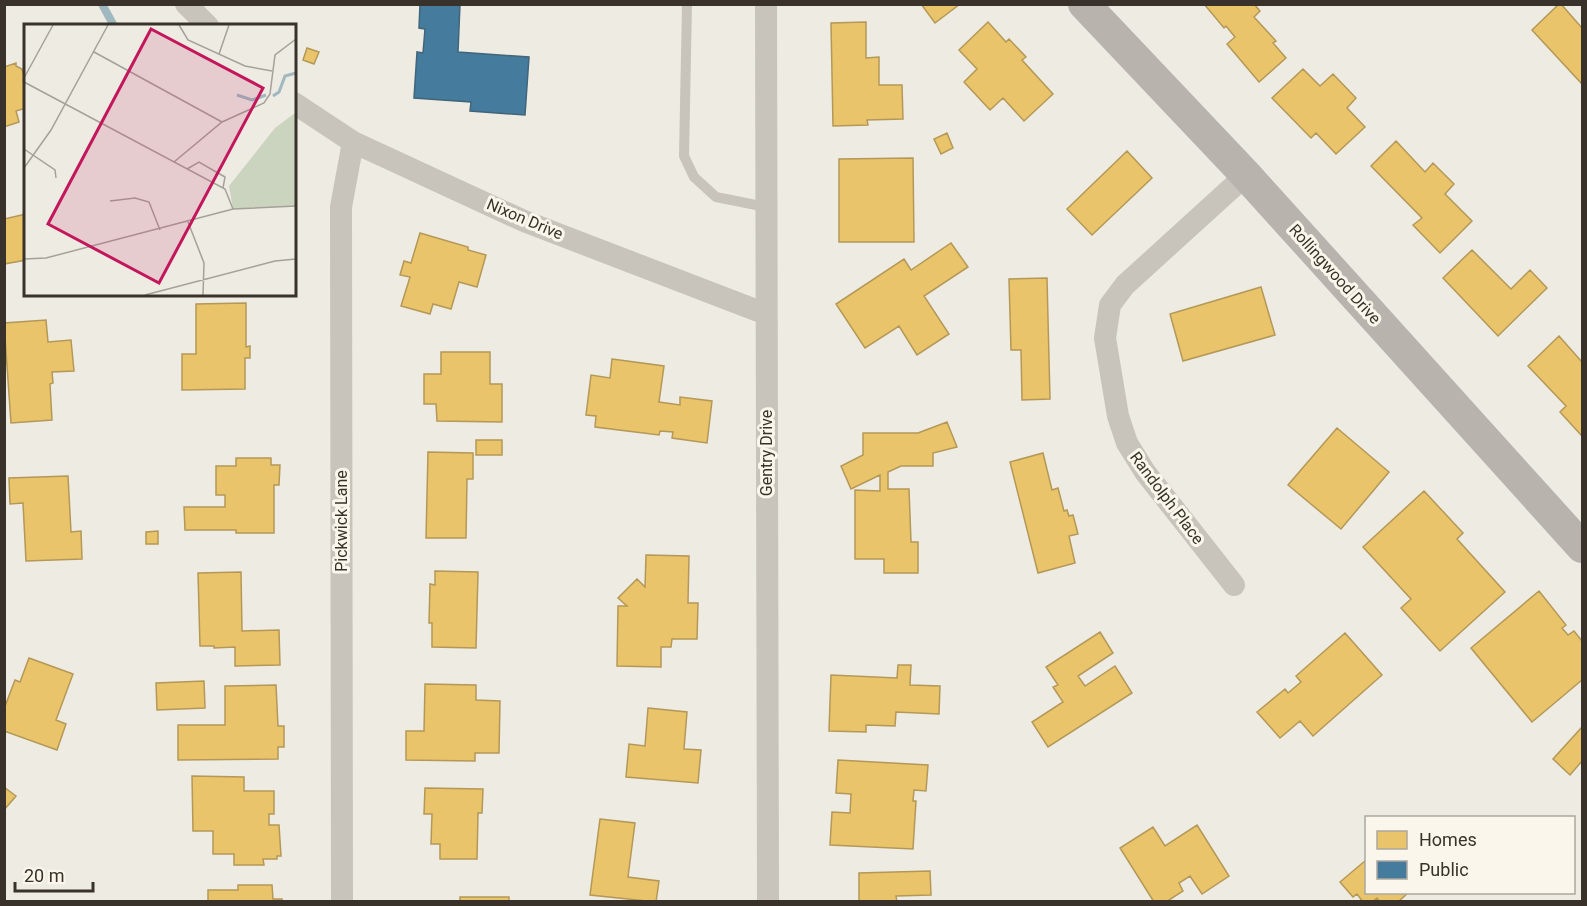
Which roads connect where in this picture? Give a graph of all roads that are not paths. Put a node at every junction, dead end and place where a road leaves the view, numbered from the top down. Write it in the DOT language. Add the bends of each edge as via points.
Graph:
graph roads {
  1 [pos="186,4"];
  2 [pos="687,4"];
  3 [pos="766,4"];
  4 [pos="1100,11"];
  5 [pos="206,24"];
  6 [pos="296,104"];
  7 [pos="353,142"];
  8 [pos="1246,175"];
  9 [pos="766,207"];
  10 [pos="766,314"];
  11 [pos="1582,547"];
  12 [pos="1234,585"];
  13 [pos="342,902"];
  14 [pos="768,902"];
  1 -- 5 [label="street"];
  2 -- 9 [label="lane" via="684,156 694,177 716,197"];
  3 -- 9 [label="street, Gentry Drive"];
  4 -- 8 [label="street, Rollingwood Drive"];
  6 -- 7 [label="street, Nixon Drive"];
  7 -- 10 [label="street, Nixon Drive" via="524,221"];
  7 -- 13 [label="street, Pickwick Lane" via="341,207"];
  8 -- 11 [label="street, Rollingwood Drive"];
  8 -- 12 [label="street, Randolph Place" via="1125,285 1110,305 1105,338 1118,416 1127,443 1145,472"];
  9 -- 10 [label="street, Gentry Drive"];
  10 -- 14 [label="street, Gentry Drive"];
}
